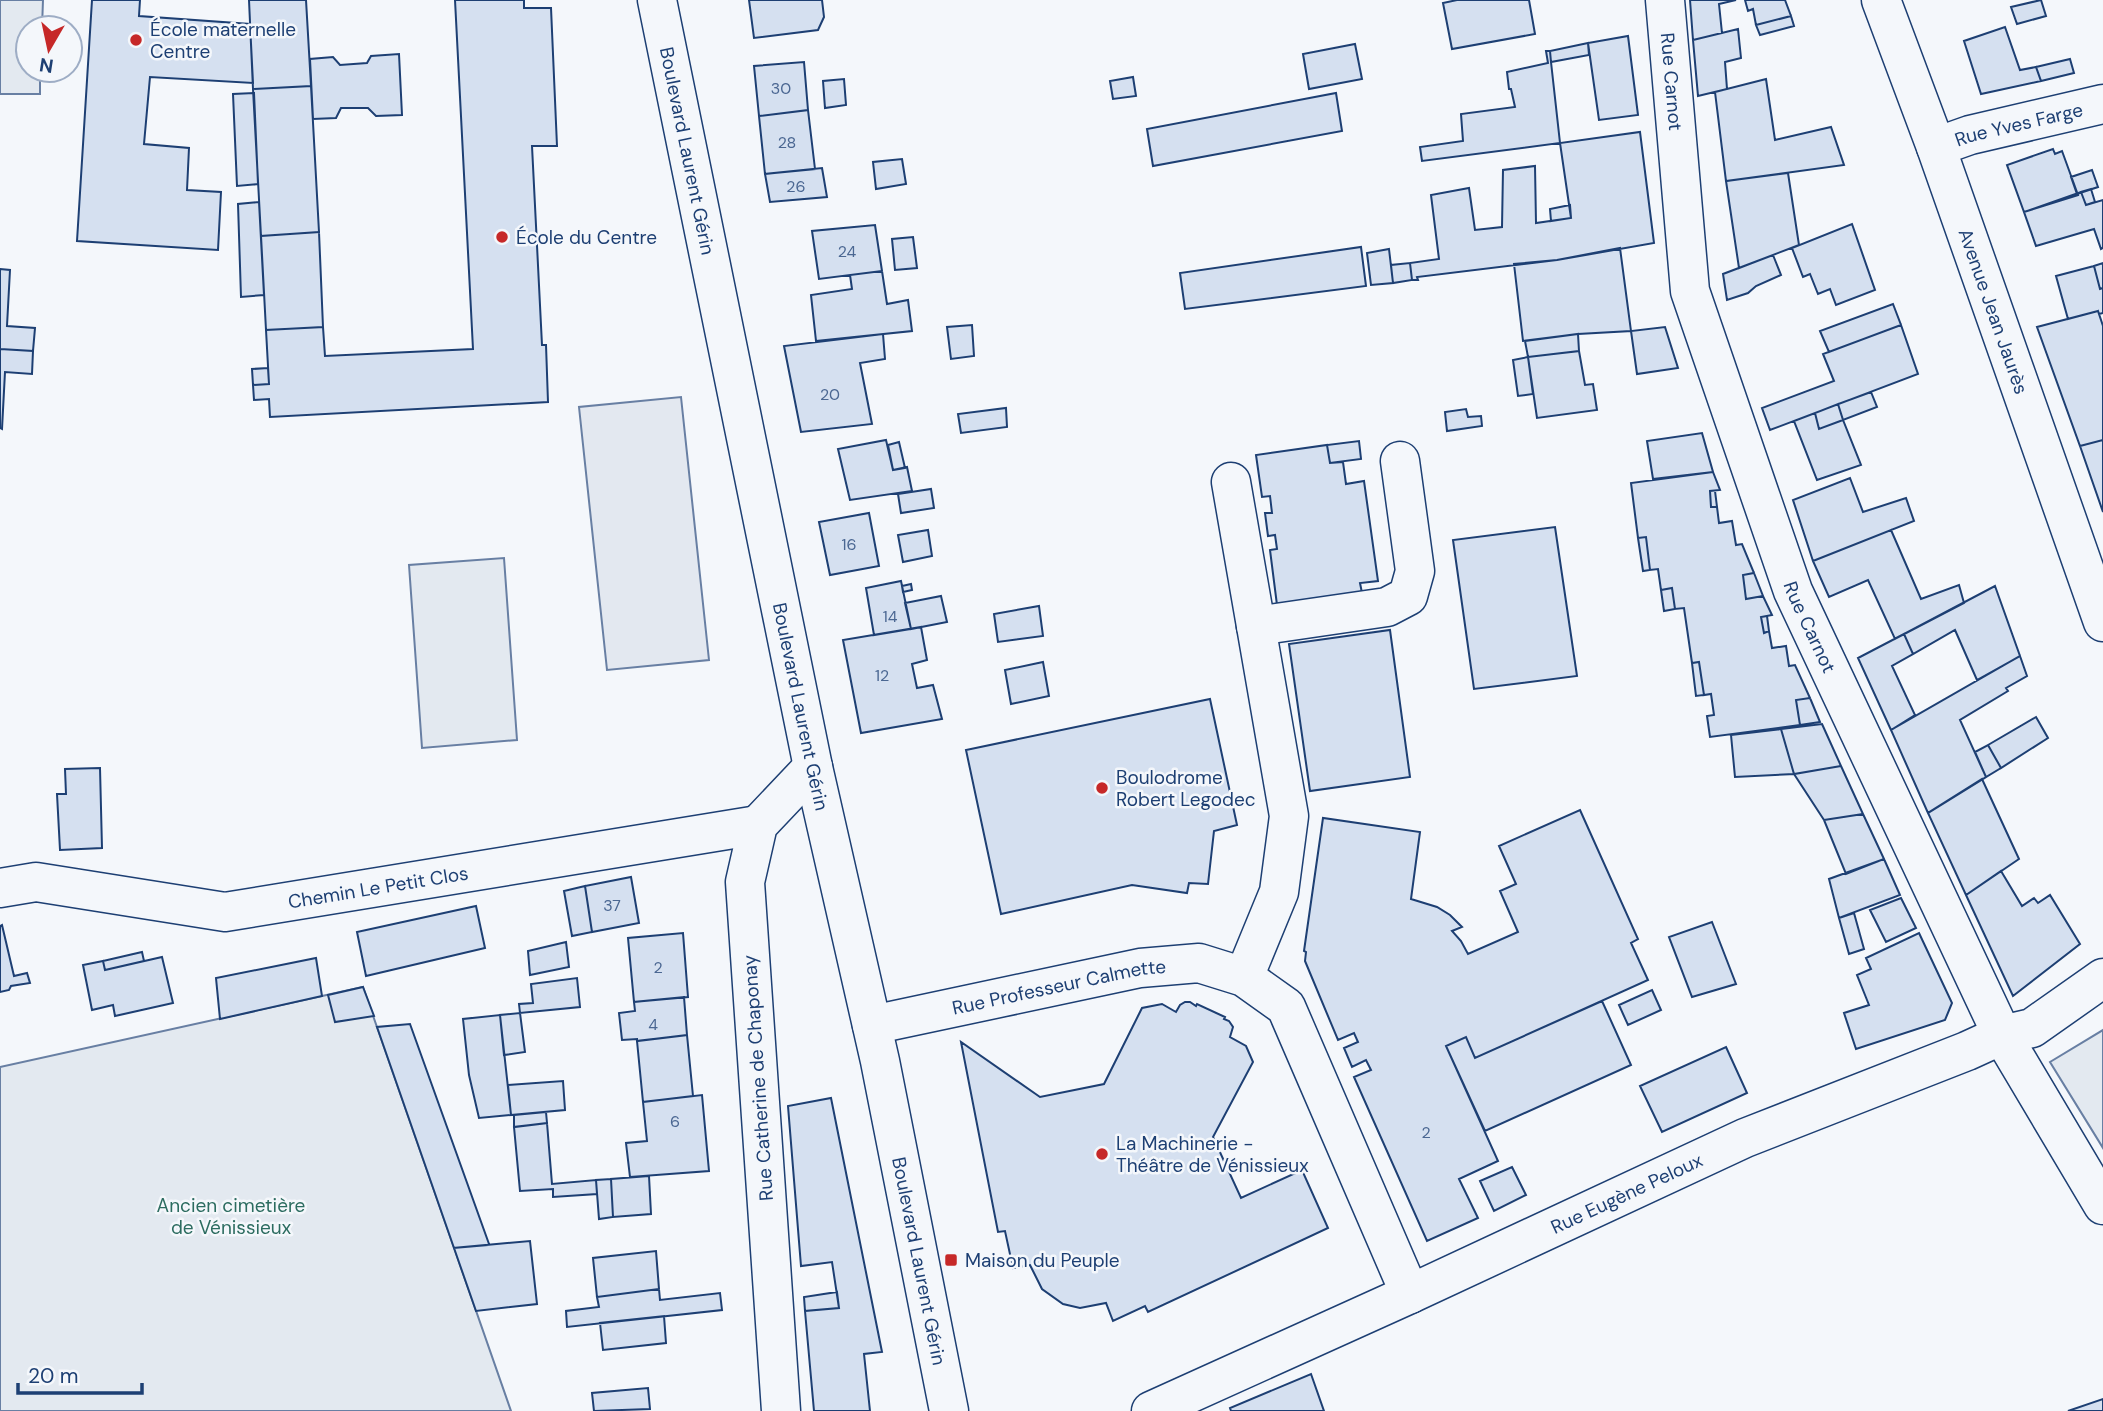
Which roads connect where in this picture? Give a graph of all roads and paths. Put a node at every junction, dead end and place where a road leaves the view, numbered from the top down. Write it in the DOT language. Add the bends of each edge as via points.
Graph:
graph roads {
  1 [pos="657,0"];
  2 [pos="1665,0"];
  3 [pos="1881,0"];
  4 [pos="2103,104"];
  5 [pos="1936,147"];
  6 [pos="1400,461"];
  7 [pos="1231,482"];
  8 [pos="2103,622"];
  9 [pos="1256,626"];
  10 [pos="813,768"];
  11 [pos="758,825"];
  12 [pos="0,888"];
  13 [pos="1244,977"];
  14 [pos="2103,978"];
  15 [pos="873,1025"];
  16 [pos="2002,1035"];
  17 [pos="2103,1205"];
  18 [pos="1410,1294"];
  19 [pos="781,1411"];
  20 [pos="949,1411"];
  21 [pos="1150,1411"];
  1 -- 10 [label="street, Boulevard Laurent Gérin"];
  2 -- 16 [label="street, Rue Carnot" via="1690,291 1793,591"];
  3 -- 5 [label="street, Avenue Jean Jaurès"];
  4 -- 5 [label="street, Rue Yves Farge"];
  5 -- 8 [label="street, Avenue Jean Jaurès"];
  6 -- 9 [label="street" via="1415,571 1408,596 1387,607"];
  7 -- 9 [label="street"];
  9 -- 13 [label="street" via="1289,816 1279,892"];
  10 -- 11 [label="street"];
  10 -- 15 [label="street, Boulevard Laurent Gérin"];
  11 -- 12 [label="street, Chemin Le Petit Clos" via="225,912 36,882"];
  11 -- 19 [label="street, Rue Catherine de Chaponay" via="745,882"];
  13 -- 15 [label="street, Rue Professeur Calmette" via="1199,963 1140,968"];
  13 -- 18 [label="street, Rue Professeur Calmette" via="1286,1007"];
  14 -- 16 [label="street, Rue Eugène Peloux" via="2032,1028"];
  15 -- 20 [label="street, Boulevard Laurent Gérin"];
  16 -- 17 [label="street, Rue Carnot"];
  16 -- 18 [label="street, Rue Eugène Peloux" via="1745,1138"];
  18 -- 21 [label="street, Rue Eugène Peloux"];
}
